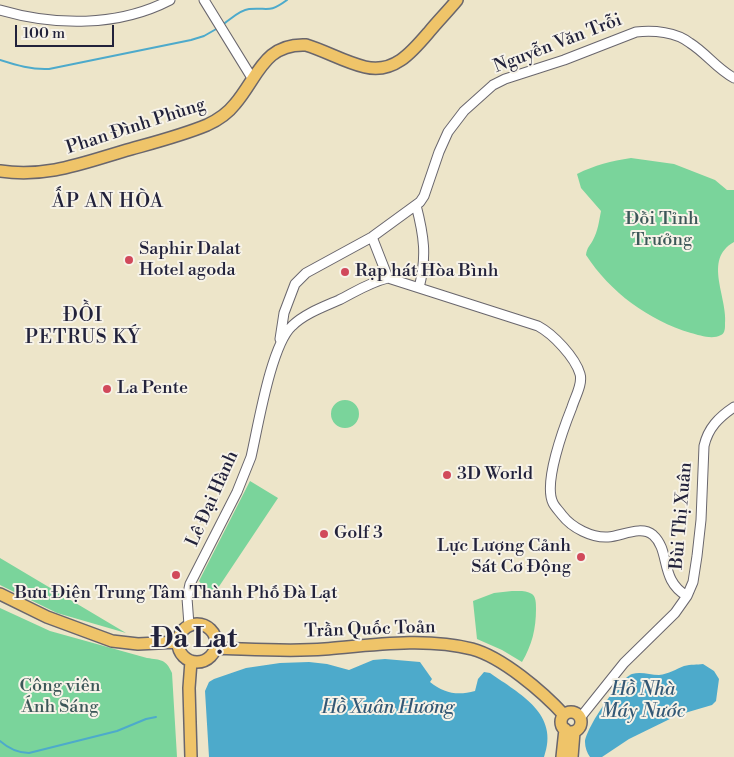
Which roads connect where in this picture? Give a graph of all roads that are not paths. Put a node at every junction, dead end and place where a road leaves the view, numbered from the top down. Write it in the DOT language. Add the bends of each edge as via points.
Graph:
graph roads {
  1 [pos="170,0"];
  2 [pos="204,0"];
  3 [pos="457,0"];
  4 [pos="0,10"];
  5 [pos="252,78"];
  6 [pos="734,78"];
  7 [pos="0,171"];
  8 [pos="416,205"];
  9 [pos="372,238"];
  10 [pos="388,278"];
  11 [pos="419,288"];
  12 [pos="280,342"];
  13 [pos="734,408"];
  14 [pos="0,594"];
  15 [pos="687,596"];
  16 [pos="189,625"];
  17 [pos="178,642"];
  18 [pos="215,648"];
  19 [pos="191,661"];
  20 [pos="564,715"];
  21 [pos="580,718"];
  22 [pos="569,731"];
  23 [pos="191,757"];
  24 [pos="562,757"];
  25 [pos="572,757"];
  1 -- 4 [label="street" via="143,12 90,21 37,18"];
  2 -- 5 [label="street"];
  3 -- 5 [label="main road, Phan Đình Phùng" via="411,53 390,66 367,68 316,48 296,45 276,52"];
  5 -- 7 [label="main road, Phan Đình Phùng" via="226,114 194,130 73,167 19,174"];
  6 -- 8 [label="street, Nguyễn Văn Trỗi" via="689,41 664,32 646,30 505,79 483,93 448,132 424,196"];
  8 -- 9 [label="street, Nguyễn Văn Trỗi"];
  8 -- 11 [label="street" via="422,225 425,257"];
  9 -- 10 [label="street"];
  9 -- 12 [label="street, Nguyễn Văn Trỗi" via="306,273 295,284 284,313"];
  10 -- 11 [label="street"];
  10 -- 12 [label="street, Lê Đại Hành" via="313,312 291,326"];
  11 -- 15 [label="street" via="538,326 558,341 580,375 580,386 562,432 550,487 552,502 579,529 594,536 609,537 642,531 654,536 662,550 671,582"];
  12 -- 16 [label="street, Lê Đại Hành" via="251,457 223,522 190,584 187,598"];
  13 -- 15 [label="street, Bùi Thị Xuân" via="717,420 704,446 697,556"];
  14 -- 17 [label="main road" via="47,617 112,641 138,644"];
  15 -- 21 [label="street, Bùi Thị Xuân" via="675,613 624,662"];
  16 -- 17 [label="main road" via="181,632"];
  16 -- 18 [label="main road" via="207,627 214,636"];
  17 -- 19 [label="main road" via="181,654"];
  18 -- 19 [label="main road" via="208,658"];
  18 -- 20 [label="main road, Trần Quốc Toản" via="308,650 386,644 459,647 499,661"];
  19 -- 23 [label="main road" via="188,688"];
  20 -- 21 [label="main road" via="573,712"];
  20 -- 22 [label="main road" via="561,724"];
  21 -- 22 [label="main road" via="581,725"];
  22 -- 24 [label="main road"];
  22 -- 25 [label="main road"];
}
